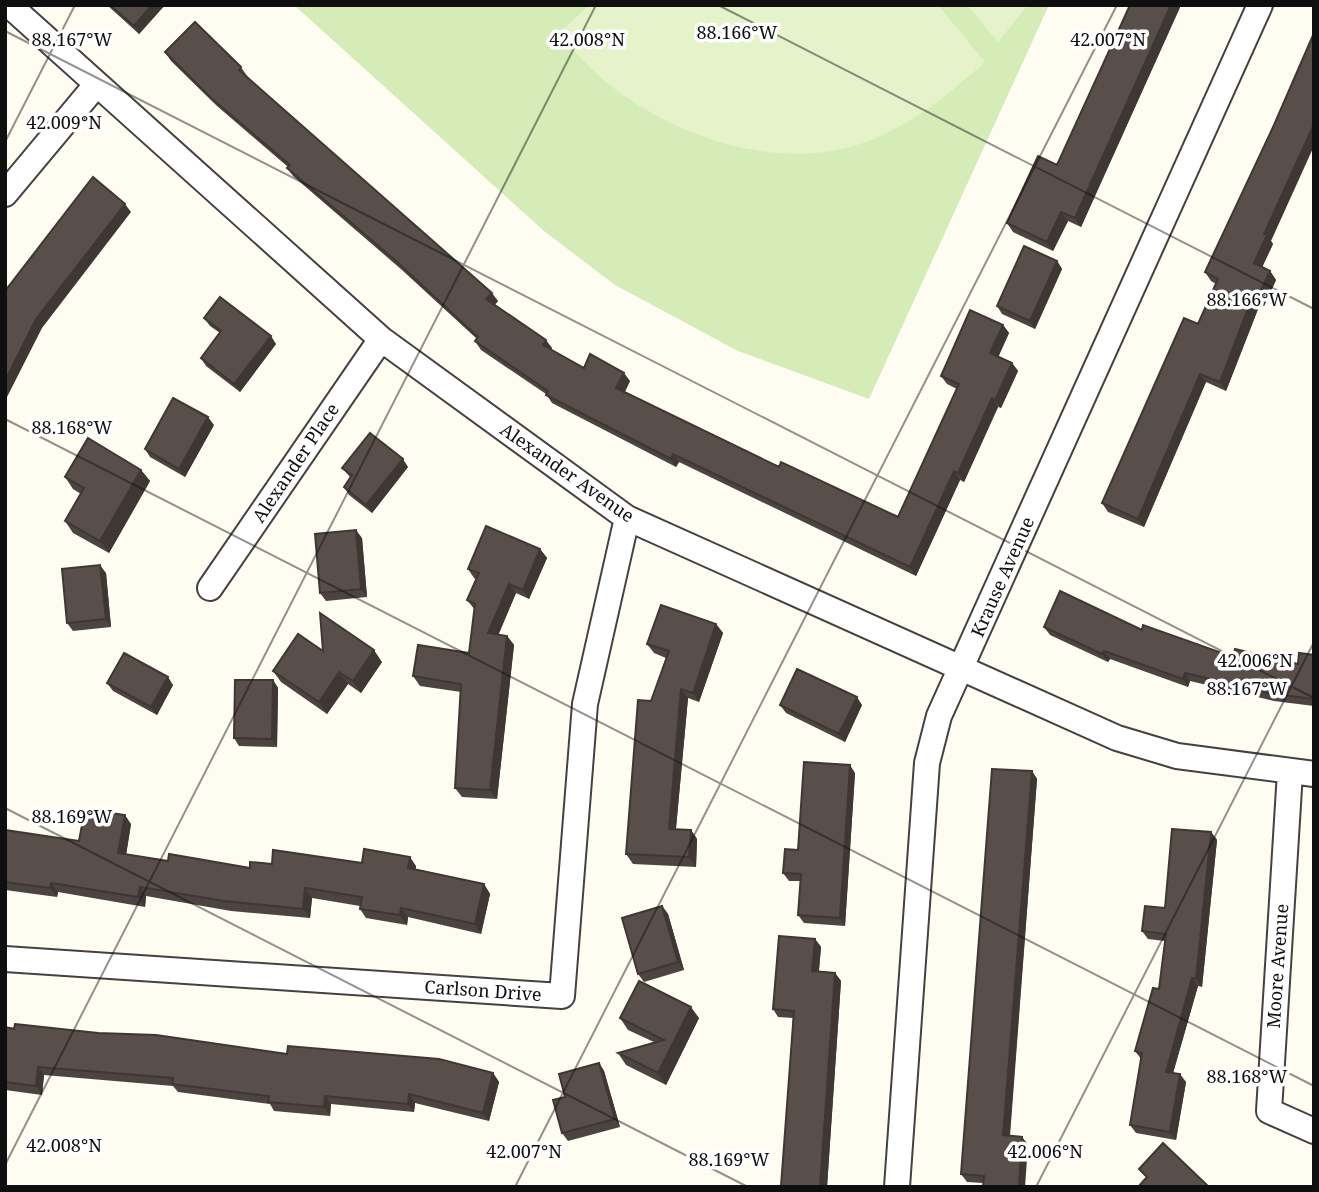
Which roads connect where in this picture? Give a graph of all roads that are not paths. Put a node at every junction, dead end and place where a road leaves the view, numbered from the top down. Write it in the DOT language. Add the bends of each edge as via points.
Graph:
graph roads {
  1 [pos="9,5"];
  2 [pos="1260,5"];
  3 [pos="96,85"];
  4 [pos="5,194"];
  5 [pos="381,339"];
  6 [pos="627,519"];
  7 [pos="211,588"];
  8 [pos="961,669"];
  9 [pos="1302,773"];
  10 [pos="5,959"];
  11 [pos="1314,1131"];
  12 [pos="897,1187"];
  1 -- 3 [label="street, Alexander Avenue"];
  2 -- 8 [label="street, Krause Avenue"];
  3 -- 4 [label="street"];
  3 -- 5 [label="street, Alexander Avenue"];
  5 -- 6 [label="street, Alexander Avenue"];
  5 -- 7 [label="street, Alexander Place"];
  6 -- 8 [label="street, Alexander Avenue"];
  6 -- 10 [label="street, Carlson Drive" via="584,704 562,996"];
  8 -- 9 [label="street, Alexander Avenue" via="1117,738 1177,756"];
  8 -- 12 [label="street, Krause Avenue" via="939,716 927,762"];
  9 -- 11 [label="street, Moore Avenue" via="1269,1111"];
}
